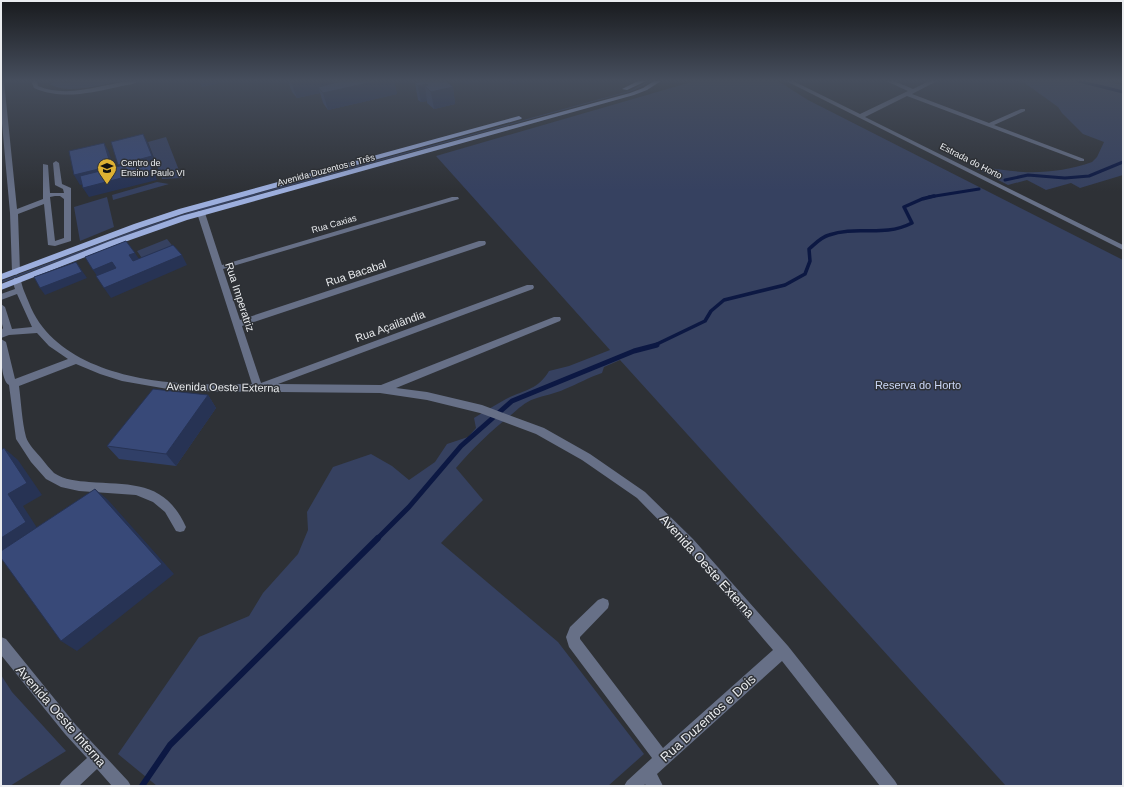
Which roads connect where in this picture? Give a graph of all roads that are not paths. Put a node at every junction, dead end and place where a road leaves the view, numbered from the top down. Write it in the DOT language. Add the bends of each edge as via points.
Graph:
graph roads {
  1 [pos="5,118"];
  2 [pos="521,118"];
  3 [pos="546,118"];
  4 [pos="863,118"];
  5 [pos="972,118"];
  6 [pos="1005,118"];
  7 [pos="989,125"];
  8 [pos="1082,160"];
  9 [pos="56,163"];
  10 [pos="45,165"];
  11 [pos="47,198"];
  12 [pos="67,198"];
  13 [pos="455,199"];
  14 [pos="14,213"];
  15 [pos="201,213"];
  16 [pos="482,243"];
  17 [pos="1123,248"];
  18 [pos="219,268"];
  19 [pos="1,277"];
  20 [pos="18,281"];
  21 [pos="1,287"];
  22 [pos="530,287"];
  23 [pos="1,297"];
  24 [pos="1,307"];
  25 [pos="557,319"];
  26 [pos="237,324"];
  27 [pos="40,330"];
  28 [pos="4,333"];
  29 [pos="1,342"];
  30 [pos="76,360"];
  31 [pos="14,383"];
  32 [pos="258,388"];
  33 [pos="380,389"];
  34 [pos="180,527"];
  35 [pos="603,604"];
  36 [pos="1,644"];
  37 [pos="783,651"];
  38 [pos="97,759"];
  39 [pos="662,759"];
  40 [pos="647,773"];
  41 [pos="67,786"];
  42 [pos="123,786"];
  43 [pos="632,786"];
  44 [pos="655,786"];
  45 [pos="890,786"];
  1 -- 14 [label="street, Avenida Oeste Externa"];
  2 -- 20 [label="main road, Avenida Duzentos e Três" via="182,211 137,226"];
  3 -- 15 [label="main road, Avenida Duzentos e Três"];
  4 -- 17 [label="street, Estrada do Horto"];
  5 -- 7 [label="street"];
  6 -- 7 [label="street"];
  7 -- 8 [label="street"];
  9 -- 12 [label="street" via="59,186 67,188"];
  10 -- 11 [label="street"];
  11 -- 12 [label="street" via="64,194"];
  11 -- 12 [label="street" via="51,244 68,239"];
  11 -- 14 [label="street"];
  13 -- 18 [label="street, Rua Caxias"];
  14 -- 20 [label="street, Avenida Oeste Externa"];
  15 -- 18 [label="street, Rua Imperatriz"];
  15 -- 20 [label="main road, Avenida Duzentos e Três" via="135,235"];
  16 -- 26 [label="street, Rua Bacabal"];
  18 -- 26 [label="street, Rua Imperatriz"];
  19 -- 20 [label="main road, Avenida Duzentos e Três"];
  20 -- 21 [label="main road, Avenida Duzentos e Três"];
  20 -- 23 [label="street"];
  20 -- 27 [label="street, Avenida Oeste Externa" via="30,315"];
  22 -- 32 [label="street, Rua Açailândia"];
  24 -- 28 [label="street" via="8,328"];
  25 -- 33 [label="street, Avenida Oeste Externa"];
  26 -- 32 [label="street, Rua Imperatriz"];
  27 -- 28 [label="street"];
  27 -- 30 [label="street, Avenida Oeste Externa"];
  29 -- 31 [label="street" via="10,381"];
  30 -- 31 [label="street"];
  30 -- 32 [label="street, Avenida Oeste Externa" via="105,372 150,384 211,389"];
  31 -- 34 [label="street" via="21,439 50,476 78,486 137,490 158,498 169,508"];
  32 -- 33 [label="street, Avenida Oeste Externa"];
  33 -- 37 [label="street, Avenida Oeste Externa" via="427,396 482,409 540,431 586,457 641,495 689,543"];
  35 -- 39 [label="street" via="575,632 574,642"];
  36 -- 38 [label="street, Avenida Oeste Interna" via="70,730"];
  37 -- 39 [label="street, Rua Duzentos e Dois"];
  37 -- 45 [label="street, Avenida Oeste Externa"];
  38 -- 41 [label="street"];
  38 -- 42 [label="street, Avenida Oeste Interna"];
  39 -- 40 [label="street, Rua Duzentos e Dois"];
  40 -- 43 [label="street, Rua Duzentos e Dois"];
  40 -- 44 [label="street"];
}
